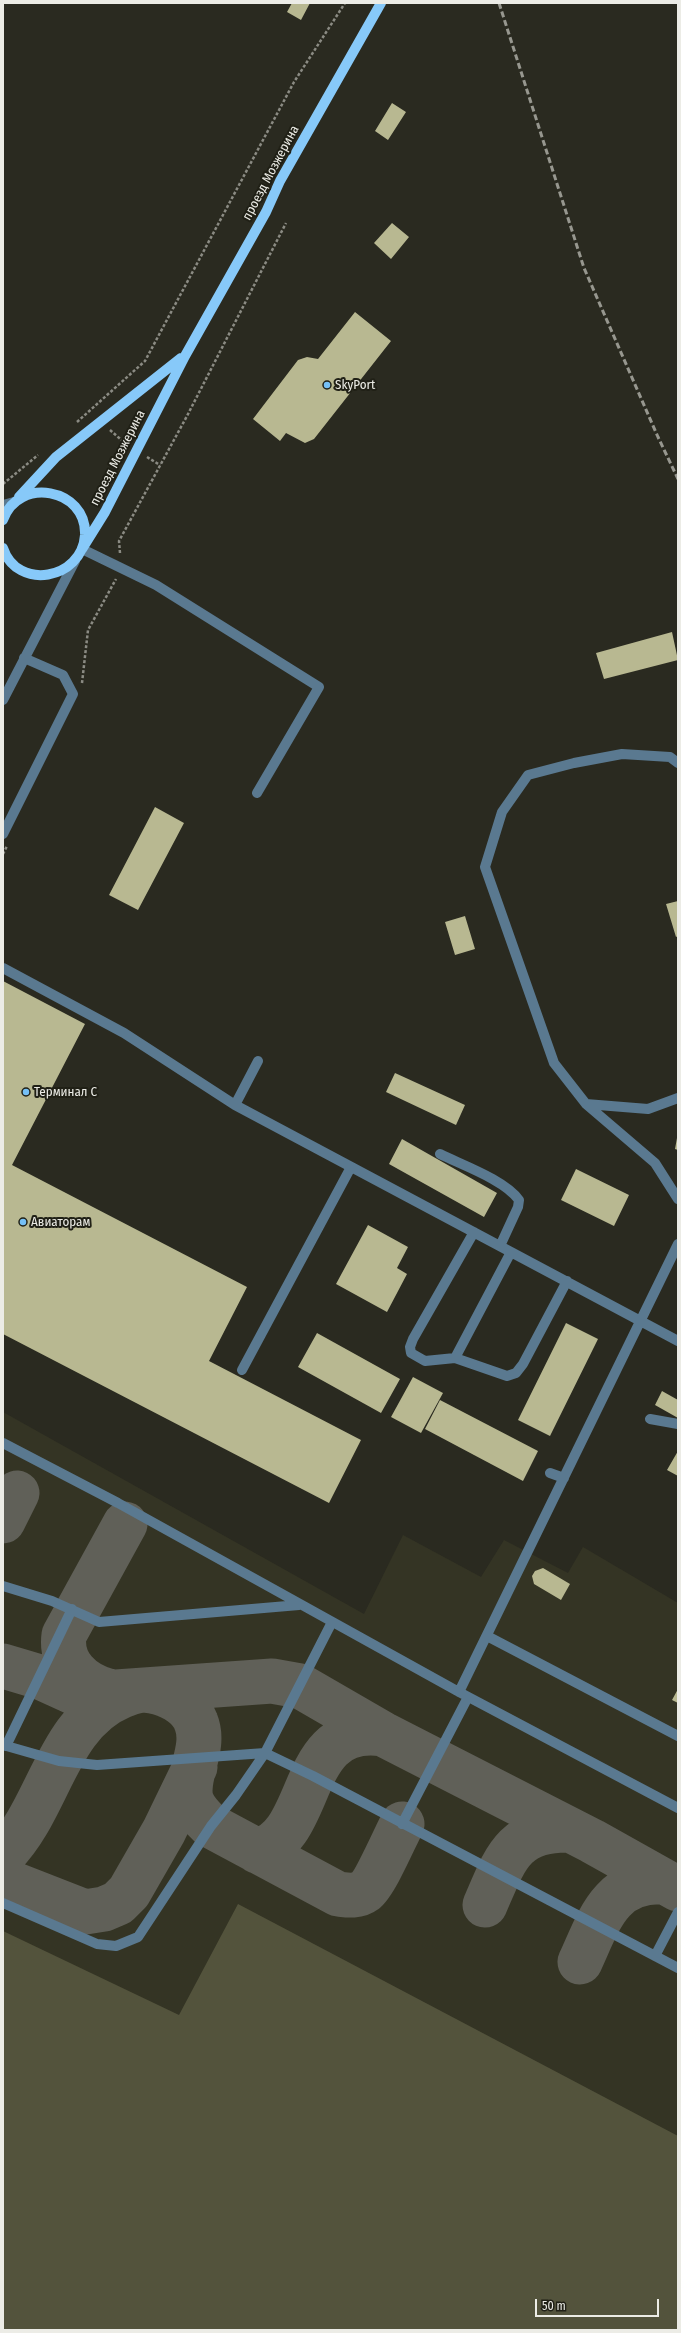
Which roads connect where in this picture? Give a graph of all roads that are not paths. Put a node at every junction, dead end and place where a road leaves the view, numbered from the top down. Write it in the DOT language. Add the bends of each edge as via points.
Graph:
graph roads {
  1 [pos="381,3"];
  2 [pos="184,356"];
  3 [pos="14,502"];
  4 [pos="3,505"];
  5 [pos="3,520"];
  6 [pos="3,548"];
  7 [pos="82,548"];
  8 [pos="75,561"];
  9 [pos="24,658"];
  10 [pos="3,700"];
  11 [pos="678,763"];
  12 [pos="257,792"];
  13 [pos="7,837"];
  14 [pos="3,968"];
  15 [pos="258,1061"];
  16 [pos="678,1098"];
  17 [pos="586,1104"];
  18 [pos="235,1105"];
  19 [pos="440,1154"];
  20 [pos="351,1167"];
  21 [pos="678,1199"];
  22 [pos="474,1232"];
  23 [pos="678,1244"];
  24 [pos="500,1246"];
  25 [pos="511,1252"];
  26 [pos="567,1281"];
  27 [pos="642,1321"];
  28 [pos="678,1341"];
  29 [pos="455,1358"];
  30 [pos="242,1370"];
  31 [pos="650,1419"];
  32 [pos="678,1424"];
  33 [pos="3,1443"];
  34 [pos="550,1473"];
  35 [pos="564,1478"];
  36 [pos="3,1586"];
  37 [pos="300,1606"];
  38 [pos="72,1609"];
  39 [pos="332,1622"];
  40 [pos="487,1636"];
  41 [pos="463,1694"];
  42 [pos="678,1736"];
  43 [pos="4,1745"];
  44 [pos="265,1753"];
  45 [pos="678,1808"];
  46 [pos="402,1824"];
  47 [pos="3,1903"];
  48 [pos="678,1912"];
  49 [pos="654,1956"];
  50 [pos="678,1968"];
  1 -- 2 [label="main road, проезд Мозжерина"];
  2 -- 3 [label="main road, проезд Мозжерина" via="56,456"];
  2 -- 7 [label="main road, проезд Мозжерина" via="105,512"];
  3 -- 4 [label="street"];
  3 -- 5 [label="main road"];
  3 -- 7 [label="main road, проезд Мозжерина" via="26,495 39,492 53,493 66,499 76,508 83,521 85,535"];
  6 -- 8 [label="main road, проезд Мозжерина" via="13,565 38,576 52,575 65,570"];
  7 -- 8 [label="main road, проезд Мозжерина"];
  7 -- 12 [label="street" via="156,585 319,687"];
  8 -- 9 [label="street, проезд Мозжерина"];
  9 -- 10 [label="street, проезд Мозжерина"];
  9 -- 13 [label="street" via="63,674 73,694"];
  11 -- 17 [label="street" via="670,757 622,754 528,775 502,812 486,867 554,1063"];
  14 -- 18 [label="street" via="124,1033"];
  15 -- 18 [label="street"];
  16 -- 17 [label="street" via="648,1109"];
  17 -- 21 [label="street" via="655,1163"];
  18 -- 20 [label="street"];
  19 -- 24 [label="street" via="504,1186 519,1200"];
  20 -- 22 [label="street"];
  20 -- 30 [label="street"];
  22 -- 24 [label="street"];
  22 -- 29 [label="street" via="410,1347 411,1353 425,1361"];
  23 -- 27 [label="street"];
  24 -- 25 [label="street"];
  25 -- 26 [label="street"];
  25 -- 29 [label="street"];
  26 -- 27 [label="street"];
  26 -- 29 [label="street" via="516,1373 507,1376"];
  27 -- 28 [label="street"];
  27 -- 35 [label="street"];
  31 -- 32 [label="street"];
  33 -- 37 [label="street"];
  34 -- 35 [label="street"];
  35 -- 40 [label="street"];
  36 -- 38 [label="street" via="52,1600"];
  37 -- 38 [label="street" via="103,1622"];
  37 -- 39 [label="street"];
  38 -- 43 [label="street"];
  39 -- 41 [label="street"];
  39 -- 44 [label="street"];
  40 -- 41 [label="street"];
  40 -- 42 [label="street"];
  41 -- 45 [label="street"];
  41 -- 46 [label="street"];
  43 -- 44 [label="street" via="59,1761 97,1765"];
  44 -- 46 [label="street"];
  44 -- 47 [label="street" via="236,1795 210,1826 138,1937 116,1946 97,1944"];
  46 -- 49 [label="street"];
  48 -- 49 [label="street"];
  49 -- 50 [label="street"];
}
